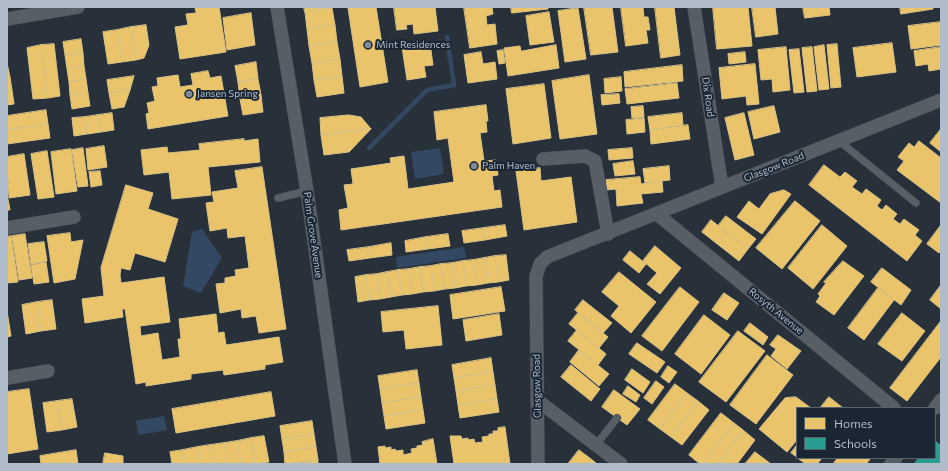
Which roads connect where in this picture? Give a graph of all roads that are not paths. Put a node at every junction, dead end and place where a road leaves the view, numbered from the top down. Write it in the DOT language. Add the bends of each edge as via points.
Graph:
graph roads {
  1 [pos="78,7"];
  2 [pos="277,7"];
  3 [pos="694,7"];
  4 [pos="7,19"];
  5 [pos="941,100"];
  6 [pos="839,141"];
  7 [pos="543,159"];
  8 [pos="722,187"];
  9 [pos="307,191"];
  10 [pos="278,198"];
  11 [pos="916,203"];
  12 [pos="657,214"];
  13 [pos="74,217"];
  14 [pos="7,228"];
  15 [pos="608,234"];
  16 [pos="48,371"];
  17 [pos="7,378"];
  18 [pos="537,400"];
  19 [pos="893,407"];
  20 [pos="617,418"];
  21 [pos="596,445"];
  22 [pos="345,464"];
  23 [pos="538,464"];
  24 [pos="620,464"];
  1 -- 4 [label="street"];
  2 -- 9 [label="street, Palm Grove Avenue"];
  3 -- 8 [label="street, Dix Road"];
  5 -- 6 [label="street, Glasgow Road"];
  6 -- 8 [label="street, Glasgow Road"];
  6 -- 11 [label="lane"];
  7 -- 15 [label="street" via="585,156 595,161"];
  8 -- 12 [label="street, Glasgow Road"];
  9 -- 10 [label="lane"];
  9 -- 22 [label="street, Palm Grove Avenue"];
  12 -- 15 [label="street, Glasgow Road"];
  12 -- 19 [label="street, Rosyth Avenue"];
  13 -- 14 [label="street"];
  15 -- 18 [label="street, Glasgow Road" via="547,257 540,264 536,276"];
  16 -- 17 [label="street"];
  18 -- 21 [label="street"];
  18 -- 23 [label="street, Glasgow Road"];
  20 -- 21 [label="lane"];
  21 -- 24 [label="street"];
}
